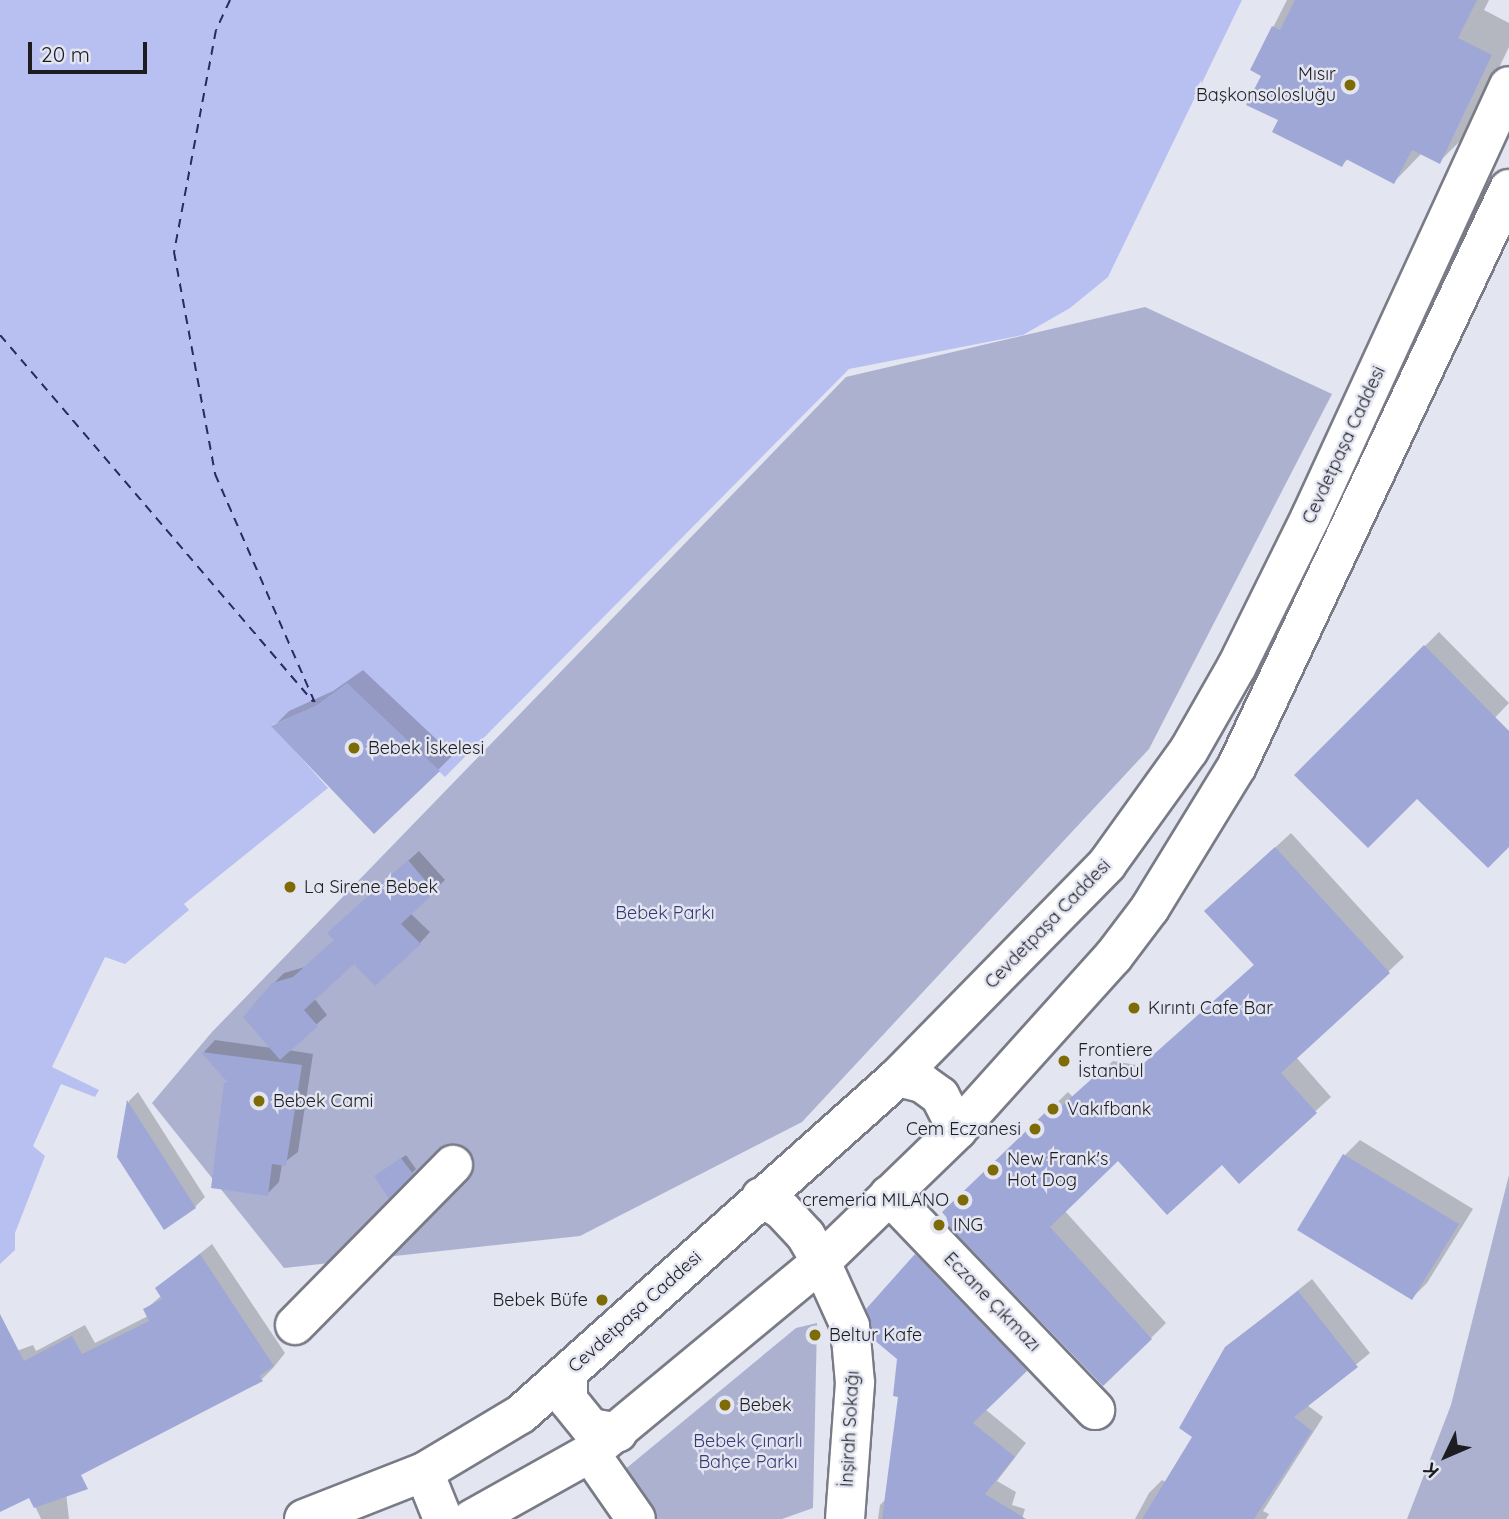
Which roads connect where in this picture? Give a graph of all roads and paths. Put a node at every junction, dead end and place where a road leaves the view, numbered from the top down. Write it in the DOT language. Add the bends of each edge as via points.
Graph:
graph roads {
  1 [pos="1509,86"];
  2 [pos="1509,188"];
  3 [pos="898,1076"];
  4 [pos="957,1129"];
  5 [pos="453,1165"];
  6 [pos="889,1195"];
  7 [pos="761,1197"];
  8 [pos="821,1262"];
  9 [pos="295,1325"];
  10 [pos="568,1374"];
  11 [pos="1095,1410"];
  12 [pos="604,1443"];
  13 [pos="424,1472"];
  14 [pos="304,1519"];
  15 [pos="443,1519"];
  16 [pos="472,1519"];
  17 [pos="636,1519"];
  18 [pos="845,1519"];
  1 -- 3 [label="main road, Cevdetpaşa Caddesi" via="1311,516 1189,750 1107,864"];
  2 -- 4 [label="main road" via="1237,766 1113,957"];
  3 -- 4 [label="main road" via="922,1083 940,1096"];
  3 -- 7 [label="main road, Cevdetpaşa Caddesi"];
  4 -- 6 [label="main road"];
  5 -- 9 [label="main road"];
  6 -- 8 [label="main road"];
  6 -- 11 [label="main road, Eczane Çıkmazı"];
  7 -- 8 [label="main road, İnşirah Sokağı" via="798,1227"];
  7 -- 10 [label="main road, Cevdetpaşa Caddesi"];
  8 -- 12 [label="main road"];
  8 -- 18 [label="main road, İnşirah Sokağı" via="850,1326 854,1372"];
  10 -- 12 [label="main road" via="568,1400"];
  10 -- 13 [label="main road, Cevdetpaşa Caddesi" via="521,1414"];
  12 -- 16 [label="main road"];
  12 -- 17 [label="main road"];
  13 -- 14 [label="main road, Cevdetpaşa Caddesi"];
  13 -- 15 [label="main road"];
}
